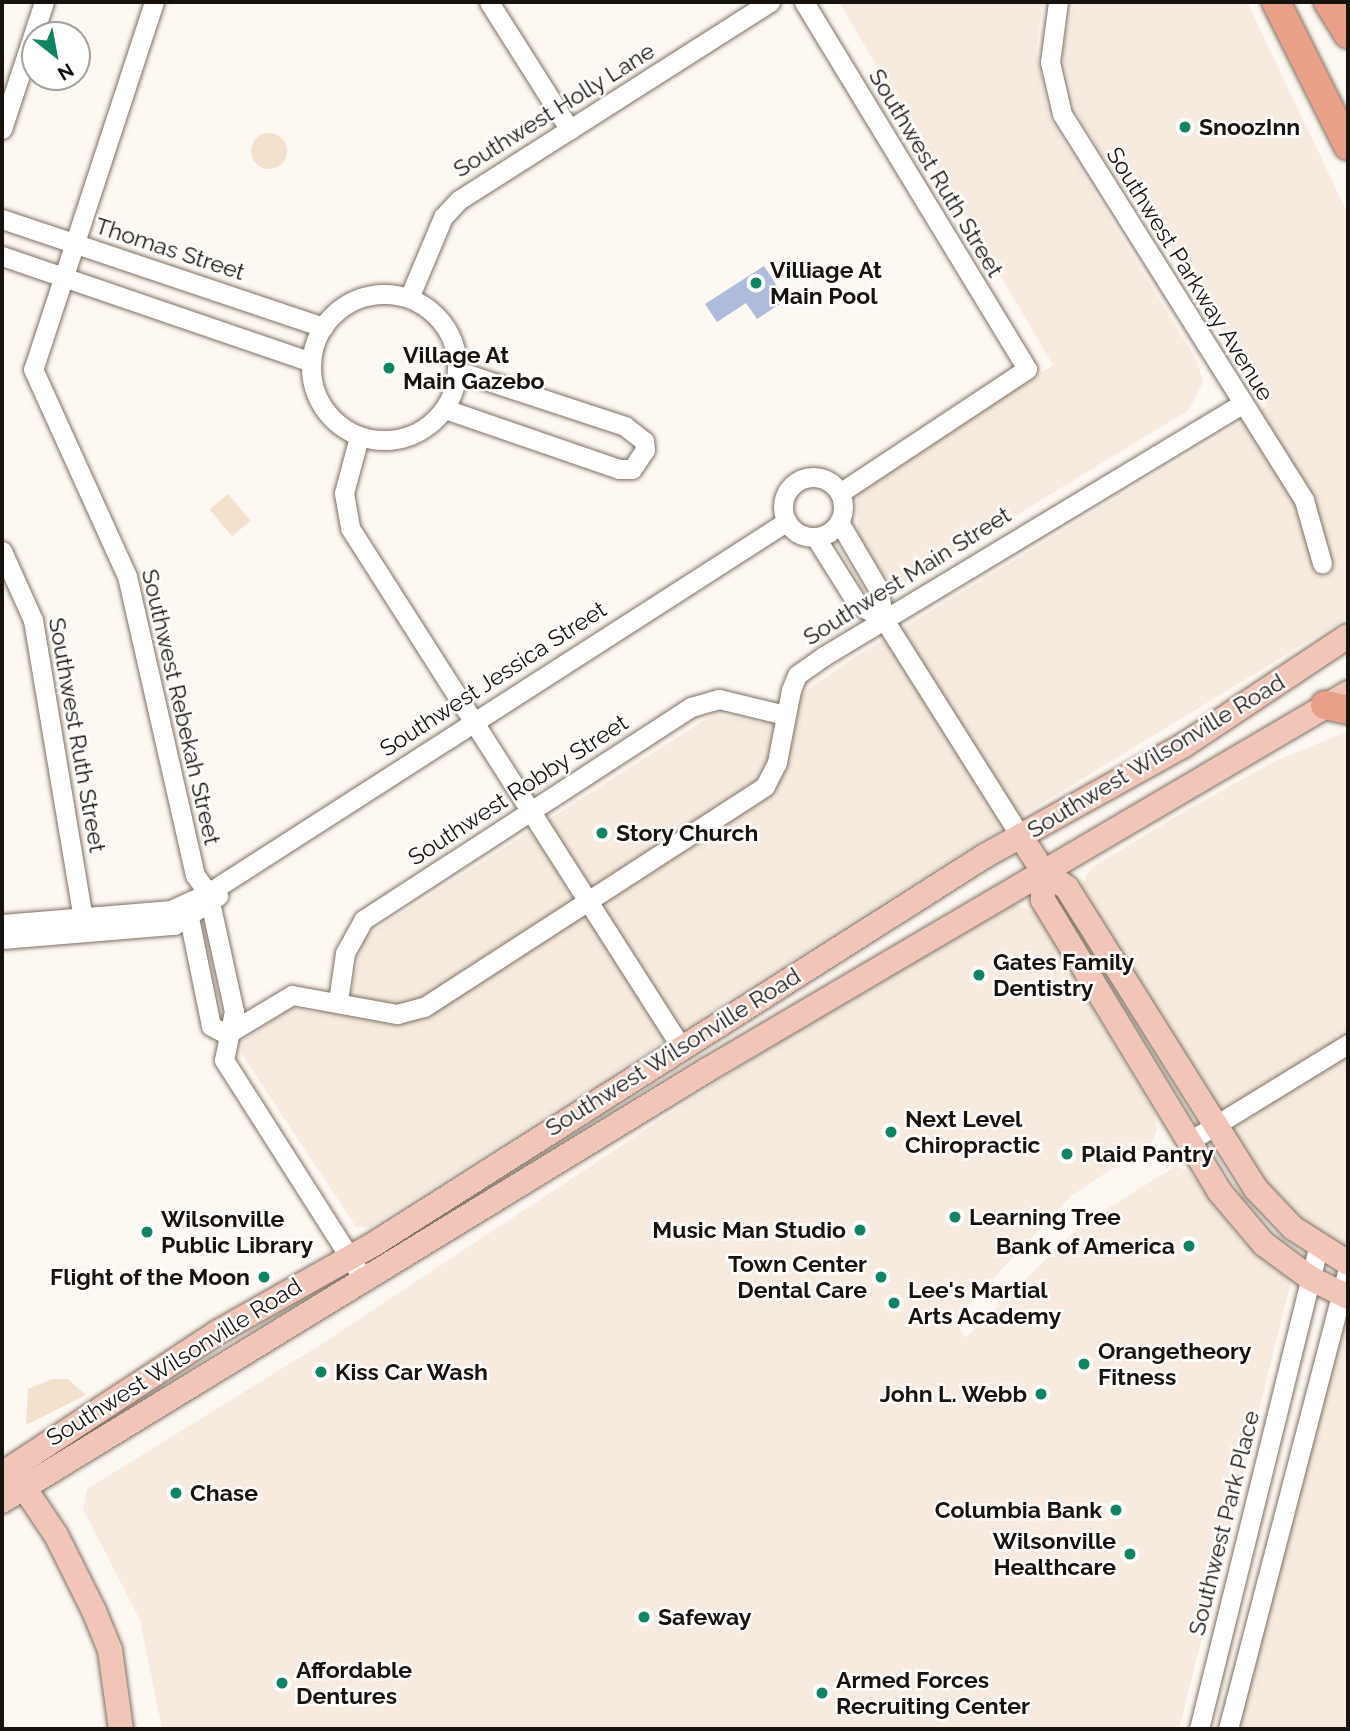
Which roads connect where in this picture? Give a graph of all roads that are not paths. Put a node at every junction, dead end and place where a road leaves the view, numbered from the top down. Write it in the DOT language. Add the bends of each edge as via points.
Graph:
graph roads {
  1 [pos="44,2"];
  2 [pos="154,2"];
  3 [pos="489,2"];
  4 [pos="770,2"];
  5 [pos="804,2"];
  6 [pos="1058,2"];
  7 [pos="1276,2"];
  8 [pos="1328,2"];
  9 [pos="1348,34"];
  10 [pos="2,129"];
  11 [pos="570,130"];
  12 [pos="1348,146"];
  13 [pos="2,219"];
  14 [pos="72,242"];
  15 [pos="2,256"];
  16 [pos="61,276"];
  17 [pos="409,298"];
  18 [pos="323,327"];
  19 [pos="311,362"];
  20 [pos="458,371"];
  21 [pos="1243,402"];
  22 [pos="445,410"];
  23 [pos="359,437"];
  24 [pos="840,493"];
  25 [pos="786,522"];
  26 [pos="839,522"];
  27 [pos="816,538"];
  28 [pos="2,551"];
  29 [pos="1322,563"];
  30 [pos="883,618"];
  31 [pos="1348,636"];
  32 [pos="1340,703"];
  33 [pos="785,715"];
  34 [pos="472,722"];
  35 [pos="530,812"];
  36 [pos="1021,837"];
  37 [pos="1043,871"];
  38 [pos="195,875"];
  39 [pos="209,900"];
  40 [pos="587,901"];
  41 [pos="187,910"];
  42 [pos="2,924"];
  43 [pos="84,925"];
  44 [pos="2,939"];
  45 [pos="338,1001"];
  46 [pos="227,1034"];
  47 [pos="1348,1044"];
  48 [pos="681,1047"];
  49 [pos="1214,1126"];
  50 [pos="1188,1142"];
  51 [pos="1318,1247"];
  52 [pos="348,1256"];
  53 [pos="1348,1266"];
  54 [pos="1310,1278"];
  55 [pos="364,1280"];
  56 [pos="1344,1295"];
  57 [pos="10,1471"];
  58 [pos="2,1501"];
  59 [pos="121,1729"];
  60 [pos="1199,1729"];
  61 [pos="1228,1729"];
  1 -- 10 [label="street"];
  2 -- 14 [label="street, Southwest Rebekah Street"];
  3 -- 11 [label="street"];
  4 -- 11 [label="street, Southwest Holly Lane"];
  5 -- 24 [label="street, Southwest Ruth Street" via="1027,369"];
  6 -- 21 [label="street, Southwest Parkway Avenue" via="1050,62 1062,114"];
  7 -- 12 [label="highway"];
  8 -- 9 [label="highway"];
  11 -- 17 [label="street, Southwest Holly Lane" via="459,200 443,217"];
  13 -- 14 [label="street, Thomas Street"];
  14 -- 16 [label="street, Southwest Rebekah Street"];
  14 -- 18 [label="street, Thomas Street"];
  15 -- 16 [label="street"];
  16 -- 19 [label="street"];
  16 -- 38 [label="street, Southwest Rebekah Street" via="38,341 35,380 127,576"];
  17 -- 18 [label="street" via="365,297"];
  17 -- 20 [label="street" via="444,324"];
  18 -- 19 [label="street"];
  19 -- 23 [label="street" via="325,411"];
  20 -- 22 [label="street"];
  20 -- 22 [label="street" via="625,426 643,440 645,450 632,469 612,468"];
  21 -- 29 [label="street, Southwest Parkway Avenue" via="1304,500 1316,525"];
  21 -- 30 [label="street, Southwest Main Street"];
  22 -- 23 [label="street" via="416,434 397,440"];
  23 -- 34 [label="street" via="344,493 349,528"];
  24 -- 25 [label="street" via="821,478 798,481 783,499"];
  24 -- 26 [label="street"];
  25 -- 27 [label="street"];
  25 -- 34 [label="street, Southwest Jessica Street"];
  26 -- 27 [label="street"];
  26 -- 30 [label="street" via="879,590"];
  27 -- 30 [label="street" via="858,605"];
  28 -- 43 [label="street, Southwest Ruth Street" via="33,620"];
  30 -- 33 [label="street, Southwest Main Street" via="797,676"];
  30 -- 36 [label="street"];
  31 -- 36 [label="main road, Southwest Wilsonville Road" via="1218,724"];
  32 -- 37 [label="main road, Southwest Wilsonville Road"];
  33 -- 35 [label="street, Southwest Robby Street" via="719,698 705,701"];
  33 -- 40 [label="street, Southwest Main Street" via="777,762 765,786"];
  34 -- 35 [label="street"];
  34 -- 39 [label="street, Southwest Jessica Street" via="229,881"];
  35 -- 40 [label="street"];
  35 -- 45 [label="street, Southwest Robby Street" via="352,931"];
  36 -- 37 [label="main road"];
  36 -- 48 [label="main road, Southwest Wilsonville Road"];
  37 -- 49 [label="main road" via="1067,888"];
  37 -- 50 [label="main road" via="1043,900"];
  37 -- 55 [label="main road, Southwest Wilsonville Road"];
  38 -- 39 [label="street, Southwest Rebekah Street"];
  38 -- 41 [label="street, Southwest Rebekah Street"];
  39 -- 41 [label="street, Southwest Jessica Street"];
  39 -- 46 [label="street, Southwest Rebekah Street" via="234,1011"];
  40 -- 45 [label="street, Southwest Main Street" via="410,1014"];
  40 -- 48 [label="street"];
  41 -- 43 [label="street, Southwest Jessica Street"];
  41 -- 46 [label="street" via="211,1026"];
  42 -- 43 [label="street, Southwest Jessica Street"];
  43 -- 44 [label="street, Southwest Jessica Street"];
  45 -- 46 [label="street, Southwest Main Street" via="292,995"];
  46 -- 52 [label="street, Southwest Rebekah Street" via="224,1060"];
  47 -- 49 [label="street"];
  48 -- 52 [label="main road, Southwest Wilsonville Road"];
  49 -- 50 [label="street"];
  49 -- 51 [label="main road" via="1267,1202"];
  50 -- 54 [label="main road" via="1254,1235"];
  51 -- 53 [label="main road"];
  51 -- 54 [label="street, Southwest Park Place"];
  52 -- 55 [label="street, Southwest Rebekah Street"];
  52 -- 57 [label="main road, Southwest Wilsonville Road"];
  53 -- 56 [label="street"];
  54 -- 56 [label="main road"];
  54 -- 60 [label="street, Southwest Park Place"];
  55 -- 57 [label="main road, Southwest Wilsonville Road"];
  56 -- 61 [label="street"];
  57 -- 58 [label="main road, Southwest Wilsonville Road"];
  57 -- 59 [label="main road" via="62,1546 103,1633"];
}
